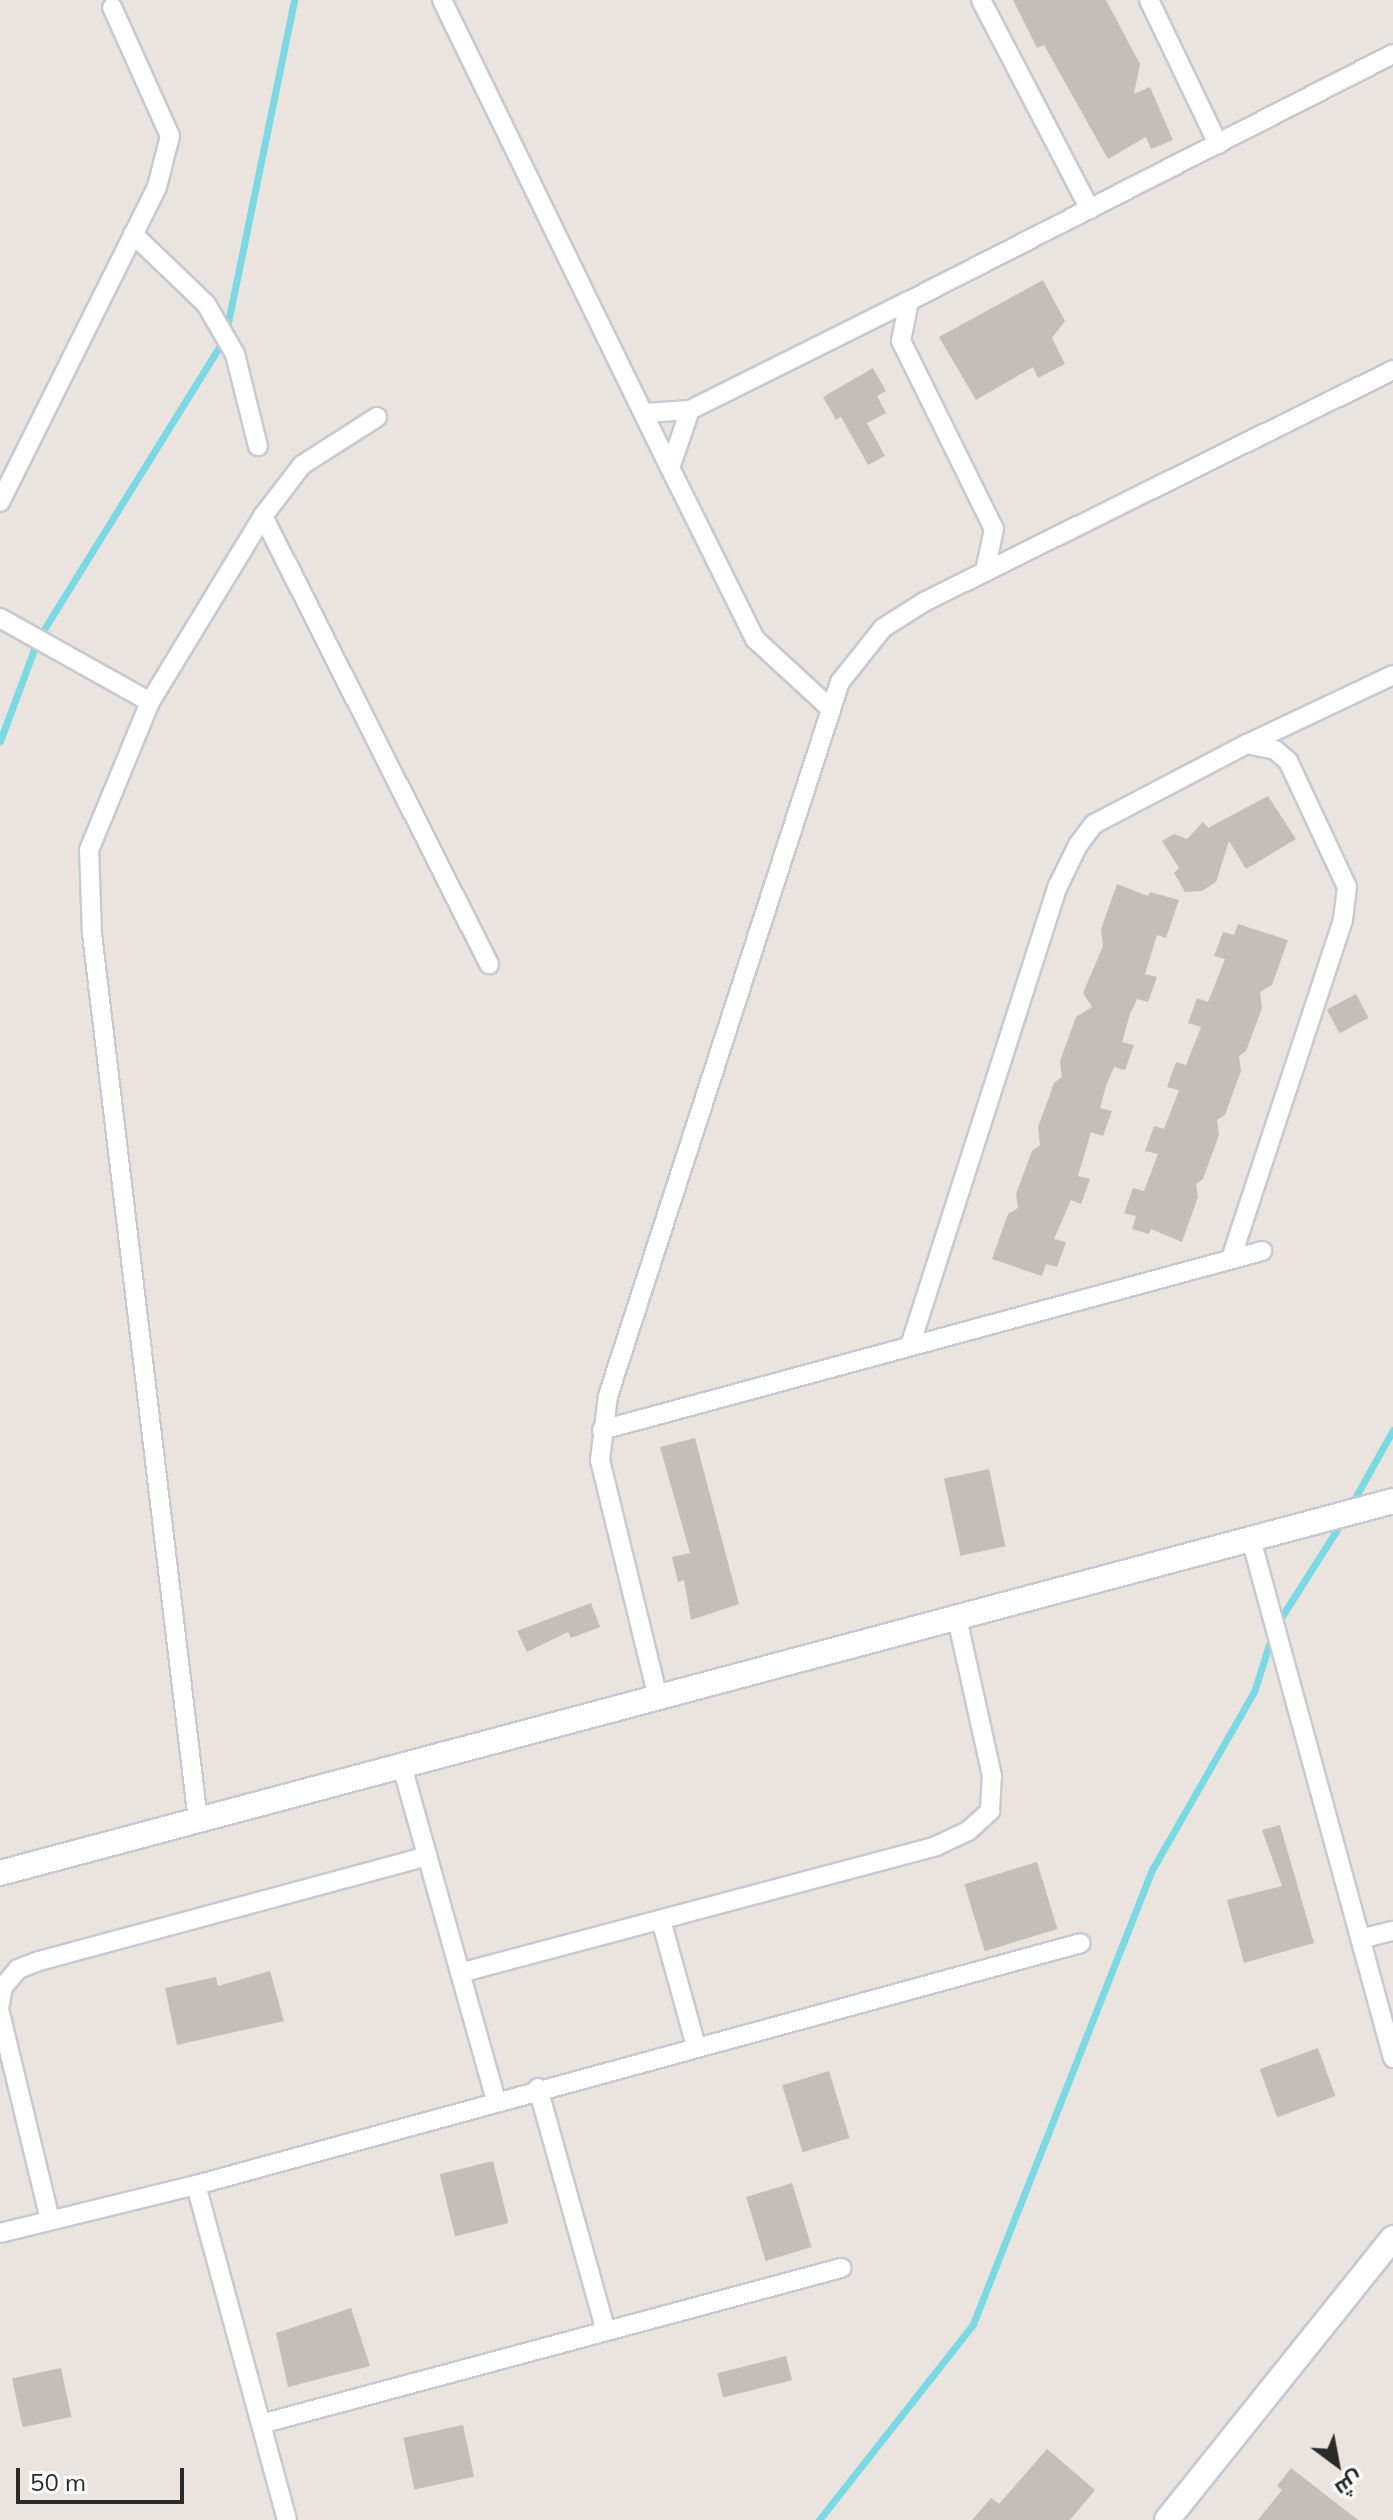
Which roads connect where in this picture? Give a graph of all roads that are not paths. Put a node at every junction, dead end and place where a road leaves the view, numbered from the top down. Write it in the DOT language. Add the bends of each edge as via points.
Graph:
graph roads {
  1 [pos="442,0"];
  2 [pos="981,0"];
  3 [pos="1149,0"];
  4 [pos="112,7"];
  5 [pos="1393,54"];
  6 [pos="1218,144"];
  7 [pos="1090,209"];
  8 [pos="133,234"];
  9 [pos="909,301"];
  10 [pos="872,320"];
  11 [pos="901,341"];
  12 [pos="1388,372"];
  13 [pos="1393,391"];
  14 [pos="690,410"];
  15 [pos="644,413"];
  16 [pos="377,417"];
  17 [pos="258,446"];
  18 [pos="670,468"];
  19 [pos="0,502"];
  20 [pos="263,516"];
  21 [pos="985,571"];
  22 [pos="0,618"];
  23 [pos="1393,675"];
  24 [pos="150,702"];
  25 [pos="831,709"];
  26 [pos="1247,744"];
  27 [pos="489,964"];
  28 [pos="1262,1251"];
  29 [pos="1231,1259"];
  30 [pos="910,1346"];
  31 [pos="602,1430"];
  32 [pos="1393,1501"];
  33 [pos="1251,1539"];
  34 [pos="957,1618"];
  35 [pos="658,1698"];
  36 [pos="402,1766"];
  37 [pos="198,1821"];
  38 [pos="427,1856"];
  39 [pos="0,1873"];
  40 [pos="661,1920"];
  41 [pos="1393,1931"];
  42 [pos="1364,1938"];
  43 [pos="1081,1943"];
  44 [pos="460,1973"];
  45 [pos="0,2004"];
  46 [pos="0,2013"];
  47 [pos="696,2046"];
  48 [pos="1393,2058"];
  49 [pos="538,2088"];
  50 [pos="496,2100"];
  51 [pos="196,2185"];
  52 [pos="50,2220"];
  53 [pos="0,2233"];
  54 [pos="1393,2238"];
  55 [pos="841,2268"];
  56 [pos="606,2331"];
  57 [pos="261,2424"];
  58 [pos="287,2520"];
  59 [pos="1167,2520"];
  1 -- 15 [label="street"];
  2 -- 7 [label="street"];
  3 -- 6 [label="street"];
  4 -- 8 [label="street" via="170,136 157,187"];
  5 -- 6 [label="street"];
  6 -- 7 [label="street"];
  7 -- 9 [label="street"];
  8 -- 17 [label="street" via="206,304 235,354"];
  8 -- 19 [label="street"];
  9 -- 10 [label="street"];
  9 -- 11 [label="street"];
  10 -- 11 [label="street"];
  10 -- 14 [label="street"];
  11 -- 21 [label="street" via="994,529"];
  12 -- 13 [label="street"];
  12 -- 21 [label="street"];
  14 -- 15 [label="street"];
  14 -- 18 [label="street"];
  15 -- 18 [label="street"];
  16 -- 20 [label="street" via="302,465"];
  18 -- 25 [label="street" via="755,639"];
  20 -- 24 [label="street"];
  20 -- 27 [label="street"];
  21 -- 25 [label="street" via="883,628 840,682"];
  22 -- 24 [label="street"];
  23 -- 26 [label="street"];
  24 -- 37 [label="street" via="89,850 92,934"];
  25 -- 31 [label="street" via="612,1381"];
  26 -- 29 [label="street" via="1275,750 1288,761 1347,887 1343,920"];
  26 -- 30 [label="street" via="1094,824 1078,845 1058,886"];
  28 -- 29 [label="street"];
  29 -- 30 [label="street"];
  30 -- 31 [label="street"];
  31 -- 35 [label="street" via="600,1460"];
  32 -- 33 [label="street"];
  33 -- 34 [label="street"];
  33 -- 42 [label="street"];
  34 -- 35 [label="street"];
  34 -- 40 [label="street" via="992,1776 990,1811 968,1831 936,1846"];
  35 -- 36 [label="street"];
  36 -- 37 [label="street"];
  36 -- 38 [label="street"];
  37 -- 39 [label="street"];
  38 -- 44 [label="street"];
  38 -- 45 [label="street" via="39,1961 18,1969 3,1987"];
  40 -- 44 [label="street"];
  40 -- 47 [label="street"];
  41 -- 42 [label="street"];
  42 -- 48 [label="street"];
  43 -- 47 [label="street"];
  44 -- 50 [label="street"];
  46 -- 52 [label="street"];
  47 -- 49 [label="street"];
  49 -- 50 [label="street"];
  49 -- 56 [label="street"];
  50 -- 51 [label="street"];
  51 -- 52 [label="street"];
  51 -- 57 [label="street"];
  52 -- 53 [label="street"];
  54 -- 59 [label="street"];
  55 -- 56 [label="street"];
  56 -- 57 [label="street"];
  57 -- 58 [label="street"];
}
